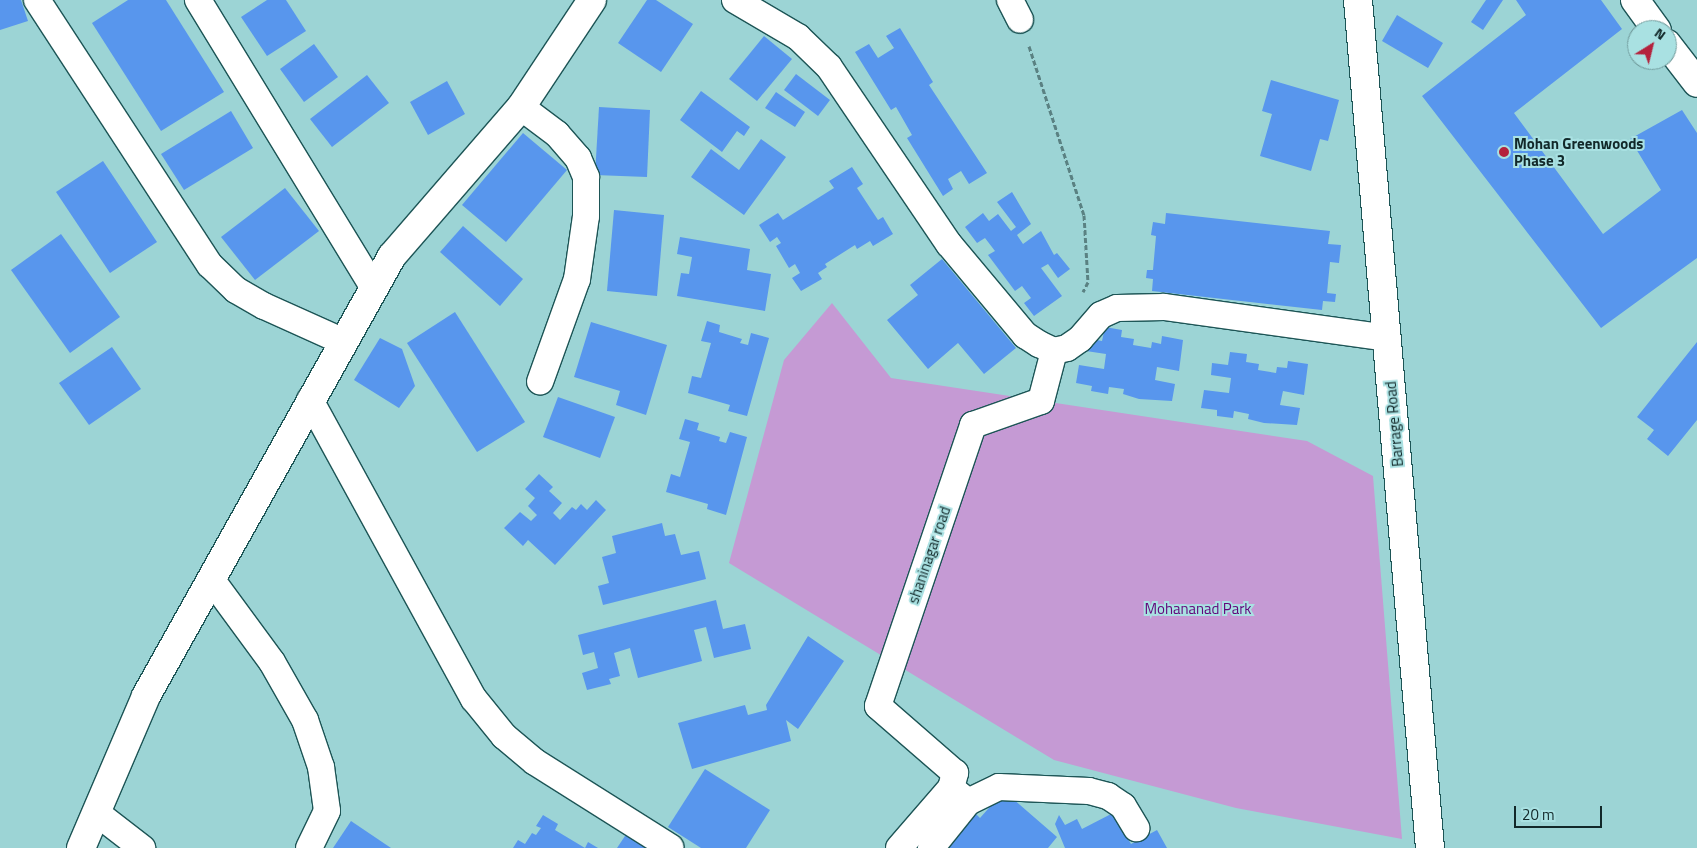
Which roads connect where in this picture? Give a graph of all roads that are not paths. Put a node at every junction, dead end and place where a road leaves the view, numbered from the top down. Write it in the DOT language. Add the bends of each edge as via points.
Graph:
graph roads {
  1 [pos="37,0"];
  2 [pos="198,0"];
  3 [pos="592,0"];
  4 [pos="735,0"];
  5 [pos="1358,0"];
  6 [pos="1635,0"];
  7 [pos="1650,20"];
  8 [pos="1677,57"];
  9 [pos="1697,83"];
  10 [pos="522,107"];
  11 [pos="374,288"];
  12 [pos="1387,338"];
  13 [pos="342,341"];
  14 [pos="1054,351"];
  15 [pos="540,382"];
  16 [pos="310,400"];
  17 [pos="211,579"];
  18 [pos="958,787"];
  19 [pos="98,814"];
  20 [pos="1136,828"];
  21 [pos="670,847"];
  22 [pos="81,848"];
  23 [pos="142,848"];
  24 [pos="309,848"];
  25 [pos="899,848"];
  26 [pos="931,848"];
  27 [pos="1430,848"];
  1 -- 13 [label="street" via="210,265 236,290"];
  2 -- 11 [label="street"];
  3 -- 10 [label="street"];
  4 -- 14 [label="street" via="798,37 829,66 949,244 1025,335"];
  5 -- 12 [label="street, Barrage Road"];
  6 -- 7 [label="street"];
  8 -- 9 [label="street"];
  10 -- 11 [label="street" via="392,256"];
  10 -- 15 [label="street" via="557,134 578,158 586,177 586,216 577,279"];
  11 -- 13 [label="street"];
  12 -- 14 [label="street" via="1164,307 1117,308 1101,315 1073,344"];
  12 -- 27 [label="street, Barrage Road"];
  13 -- 16 [label="street"];
  14 -- 18 [label="street, shaninagar road" via="1041,401 973,425 878,706"];
  16 -- 17 [label="street"];
  16 -- 21 [label="street" via="474,699 504,736 536,762"];
  17 -- 19 [label="street" via="146,696"];
  17 -- 24 [label="street" via="272,662 305,720 321,766 327,811"];
  18 -- 20 [label="street" via="1089,791 1108,796 1123,806"];
  18 -- 25 [label="street"];
  18 -- 26 [label="street"];
  19 -- 22 [label="street"];
  19 -- 23 [label="street"];
}
